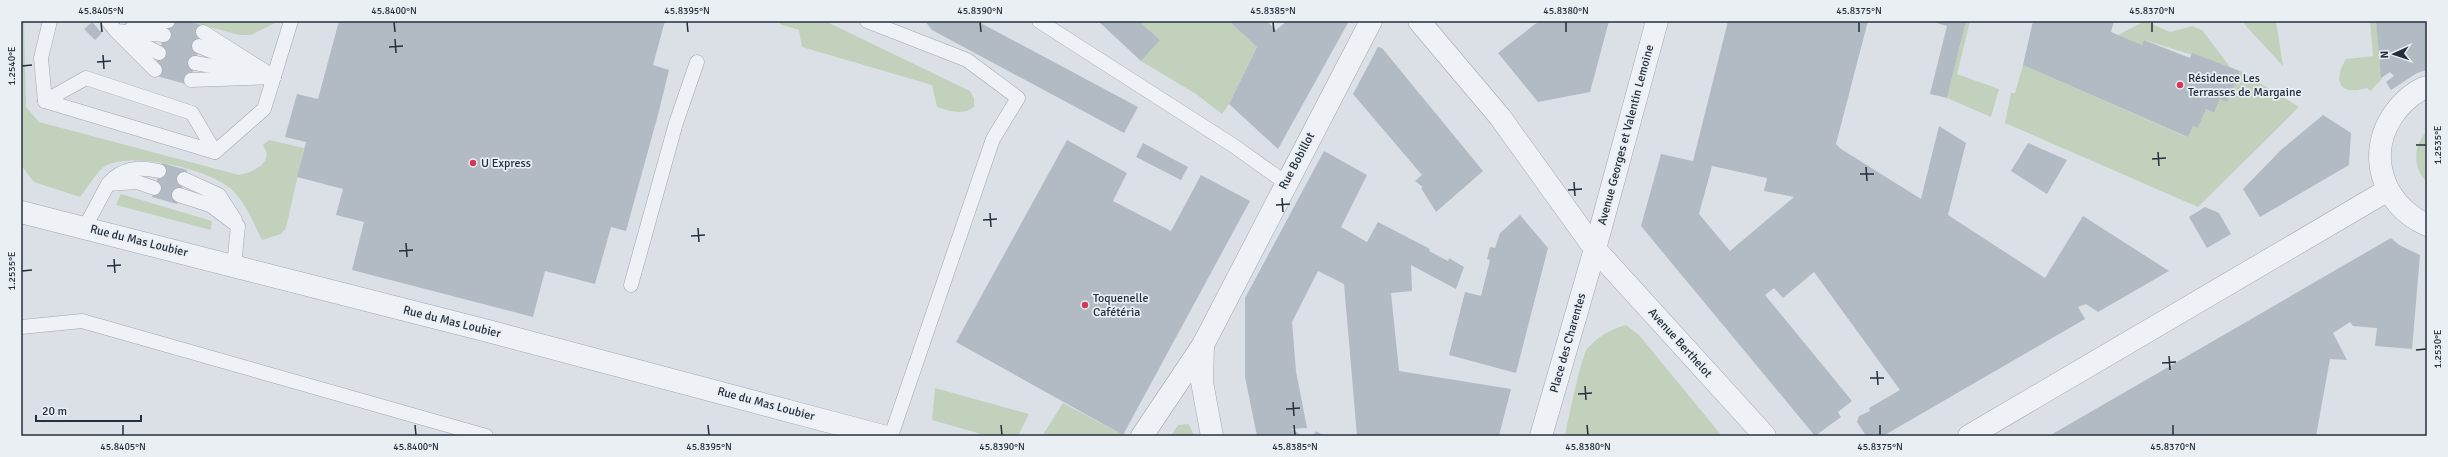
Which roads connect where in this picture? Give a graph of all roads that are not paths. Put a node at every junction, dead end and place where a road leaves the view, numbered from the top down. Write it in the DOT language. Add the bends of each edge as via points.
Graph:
graph roads {
  1 [pos="50,21"];
  2 [pos="168,21"];
  3 [pos="291,21"];
  4 [pos="867,21"];
  5 [pos="1039,21"];
  6 [pos="1370,21"];
  7 [pos="1419,21"];
  8 [pos="1657,21"];
  9 [pos="112,26"];
  10 [pos="203,32"];
  11 [pos="164,36"];
  12 [pos="199,46"];
  13 [pos="159,52"];
  14 [pos="697,62"];
  15 [pos="195,63"];
  16 [pos="155,70"];
  17 [pos="274,77"];
  18 [pos="191,80"];
  19 [pos="2427,87"];
  20 [pos="45,101"];
  21 [pos="216,152"];
  22 [pos="159,171"];
  23 [pos="184,179"];
  24 [pos="108,184"];
  25 [pos="1286,184"];
  26 [pos="154,188"];
  27 [pos="2388,190"];
  28 [pos="179,195"];
  29 [pos="21,212"];
  30 [pos="2427,225"];
  31 [pos="238,226"];
  32 [pos="85,227"];
  33 [pos="1595,249"];
  34 [pos="234,265"];
  35 [pos="631,285"];
  36 [pos="21,327"];
  37 [pos="1203,345"];
  38 [pos="486,436"];
  39 [pos="883,436"];
  40 [pos="891,436"];
  41 [pos="1142,436"];
  42 [pos="1212,436"];
  43 [pos="1541,436"];
  44 [pos="1765,436"];
  45 [pos="1969,436"];
  1 -- 20 [label="lane" via="41,58"];
  2 -- 9 [label="lane"];
  3 -- 17 [label="lane"];
  4 -- 40 [label="lane" via="967,60 1018,98 993,139"];
  5 -- 25 [label="lane" via="1234,146"];
  6 -- 25 [label="street, Rue Bobillot"];
  7 -- 33 [label="street, Avenue Berthelot" via="1500,117"];
  8 -- 33 [label="street, Avenue Georges et Valentin Lemoine"];
  9 -- 11 [label="lane"];
  9 -- 13 [label="lane"];
  9 -- 16 [label="lane"];
  10 -- 17 [label="lane"];
  12 -- 17 [label="lane"];
  14 -- 35 [label="lane" via="676,123"];
  15 -- 17 [label="lane"];
  17 -- 18 [label="lane"];
  17 -- 21 [label="lane" via="264,109"];
  19 -- 27 [label="street" via="2402,102 2389,121 2381,143 2381,167"];
  20 -- 21 [label="lane"];
  20 -- 21 [label="lane" via="86,78 192,113"];
  22 -- 24 [label="lane" via="144,168 124,171"];
  23 -- 31 [label="lane" via="219,195"];
  24 -- 26 [label="lane" via="137,182"];
  24 -- 32 [label="lane"];
  25 -- 37 [label="street, Rue Bobillot"];
  27 -- 30 [label="street" via="2399,206 2414,219"];
  27 -- 45 [label="street"];
  28 -- 31 [label="lane" via="210,206"];
  29 -- 32 [label="street, Rue du Mas Loubier"];
  31 -- 34 [label="lane"];
  32 -- 34 [label="street, Rue du Mas Loubier"];
  33 -- 43 [label="street, Place des Charentes"];
  33 -- 44 [label="street, Avenue Berthelot"];
  34 -- 39 [label="street, Rue du Mas Loubier"];
  36 -- 38 [label="lane" via="82,322"];
  37 -- 41 [label="street, Rue Bobillot"];
  37 -- 42 [label="street, Rue Bobillot" via="1202,382"];
}
